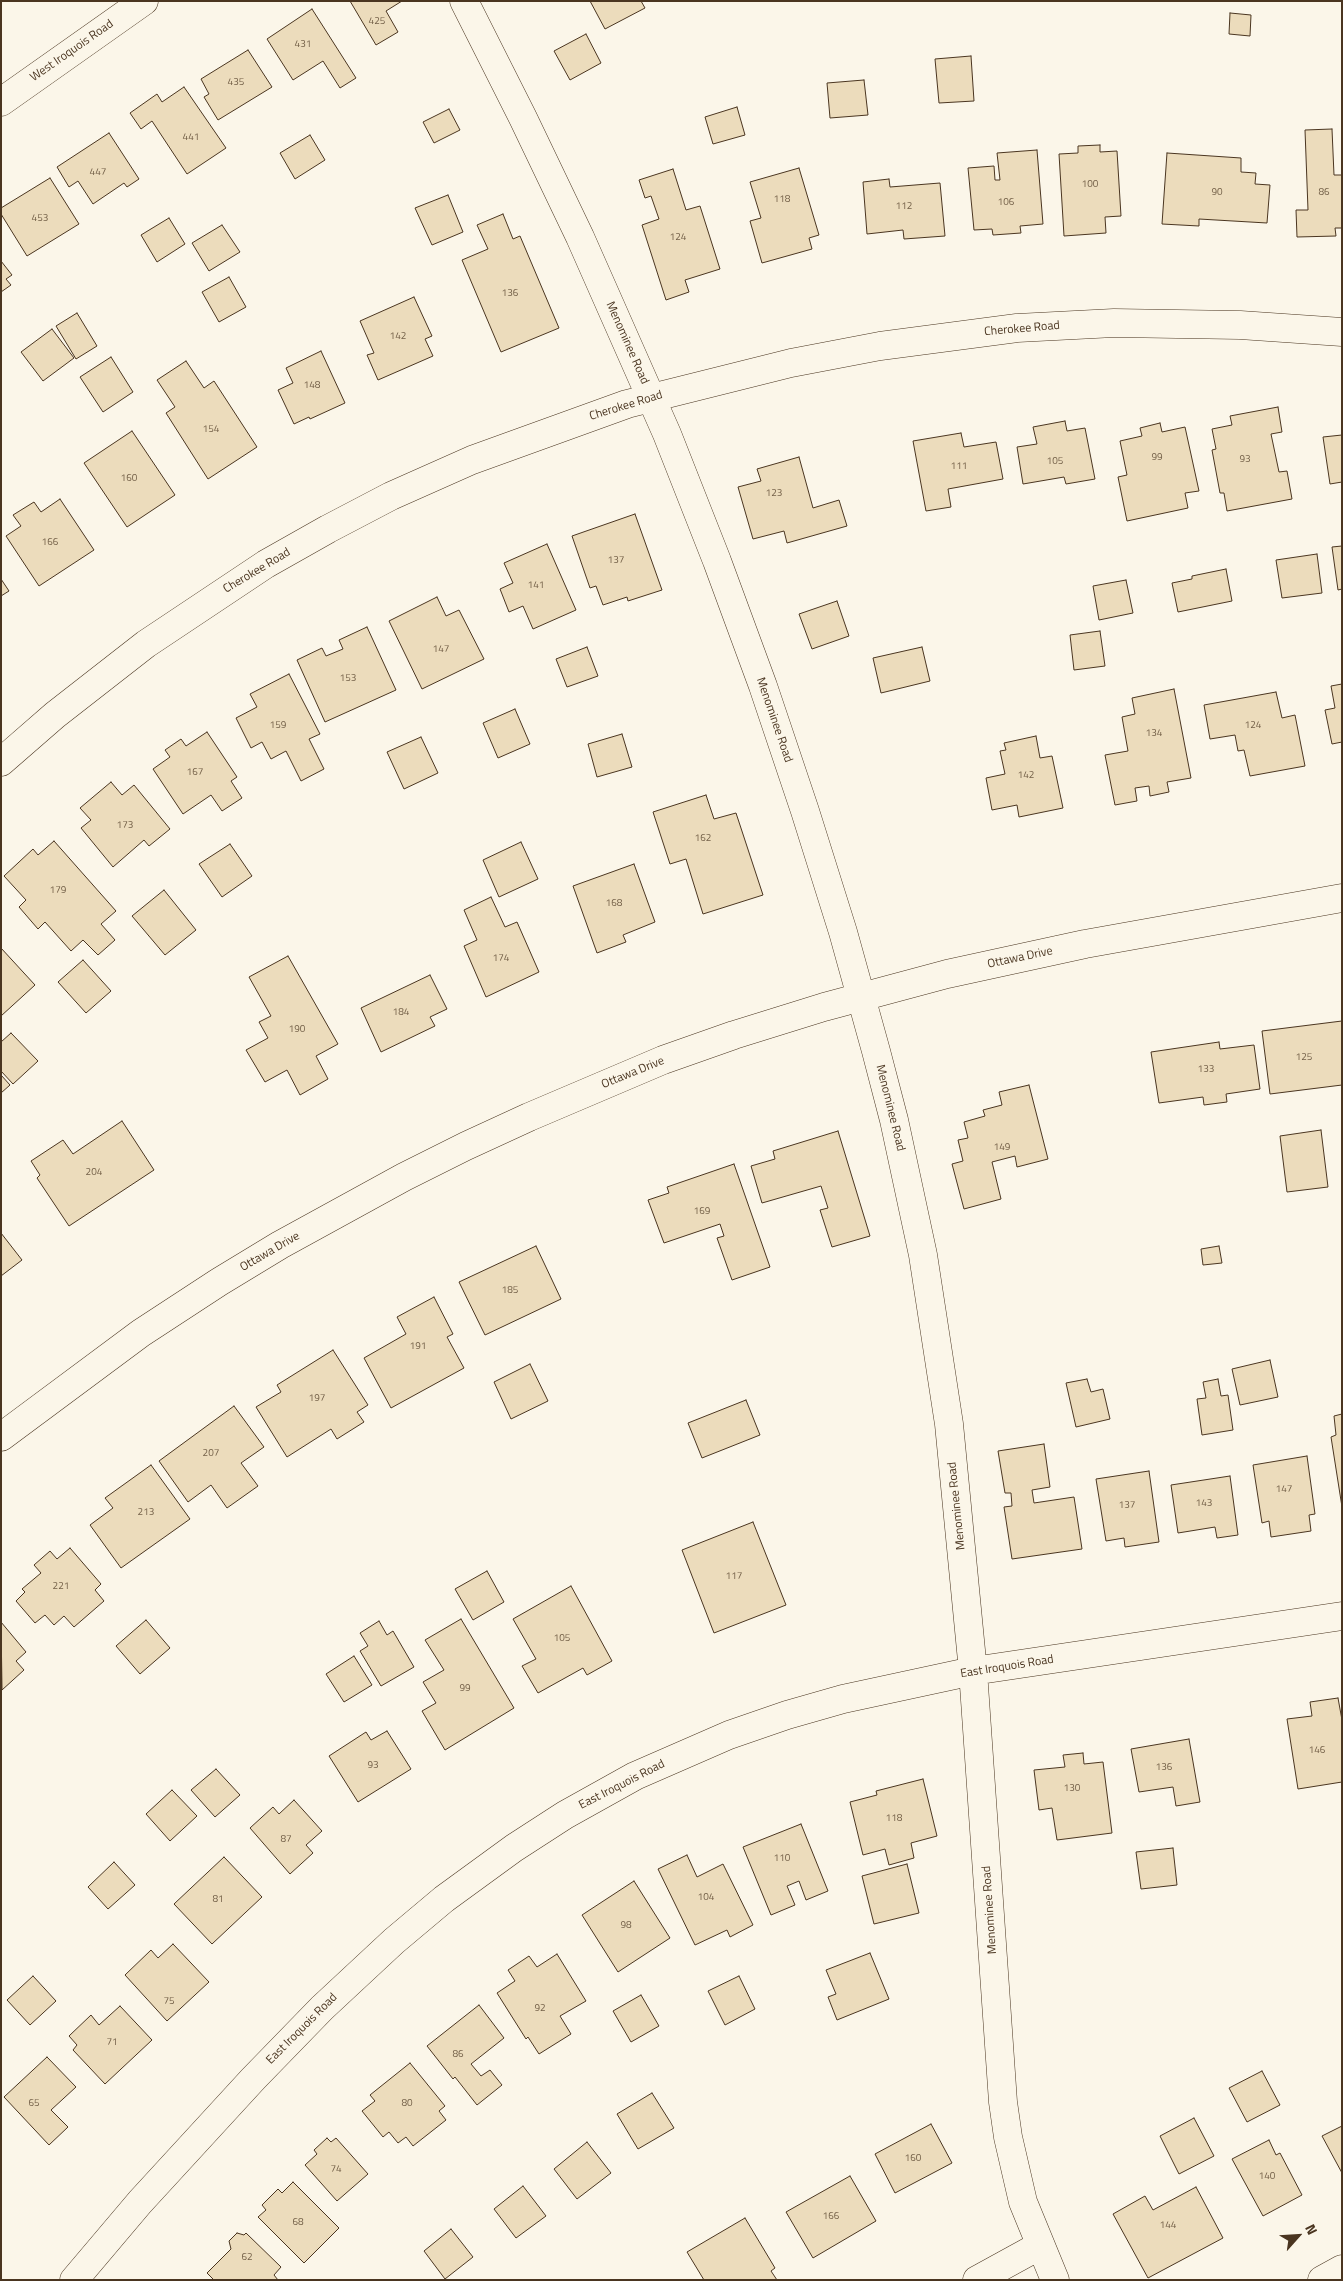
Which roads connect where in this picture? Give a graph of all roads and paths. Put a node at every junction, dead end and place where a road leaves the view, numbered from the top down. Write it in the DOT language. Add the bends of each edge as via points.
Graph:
graph roads {
  1 [pos="144,1"];
  2 [pos="464,1"];
  3 [pos="1,102"];
  4 [pos="1342,332"];
  5 [pos="651,398"];
  6 [pos="1,762"];
  7 [pos="1342,898"];
  8 [pos="861,997"];
  9 [pos="1,1437"];
  10 [pos="1342,1616"];
  11 [pos="973,1671"];
  12 [pos="1039,2246"];
  13 [pos="1342,2269"];
  14 [pos="74,2280"];
  15 [pos="977,2280"];
  16 [pos="1055,2280"];
  17 [pos="1322,2280"];
  1 -- 3 [label="street, West Iroquois Road"];
  2 -- 5 [label="street, Menominee Road" via="576,228"];
  4 -- 5 [label="street, Cherokee Road" via="1240,325 1114,323 1017,328 880,346"];
  5 -- 6 [label="street, Cherokee Road" via="472,460 391,496 328,529 251,574 146,644"];
  5 -- 8 [label="street, Menominee Road" via="763,686"];
  7 -- 8 [label="street, Ottawa Drive" via="1085,944 947,974"];
  8 -- 9 [label="street, Ottawa Drive" via="662,1060 529,1117 404,1177 219,1282 133,1339"];
  8 -- 11 [label="street, Menominee Road" via="909,1187 936,1333 949,1424"];
  10 -- 11 [label="street, East Iroquois Road"];
  11 -- 12 [label="street, Menominee Road" via="1003,2102 1015,2171"];
  11 -- 14 [label="street, East Iroquois Road" via="843,1699 729,1735 635,1776 514,1848 437,1905 322,2008 140,2202"];
  12 -- 15 [label="street"];
  12 -- 16 [label="street, Menominee Road"];
  13 -- 17 [label="street"];
}
